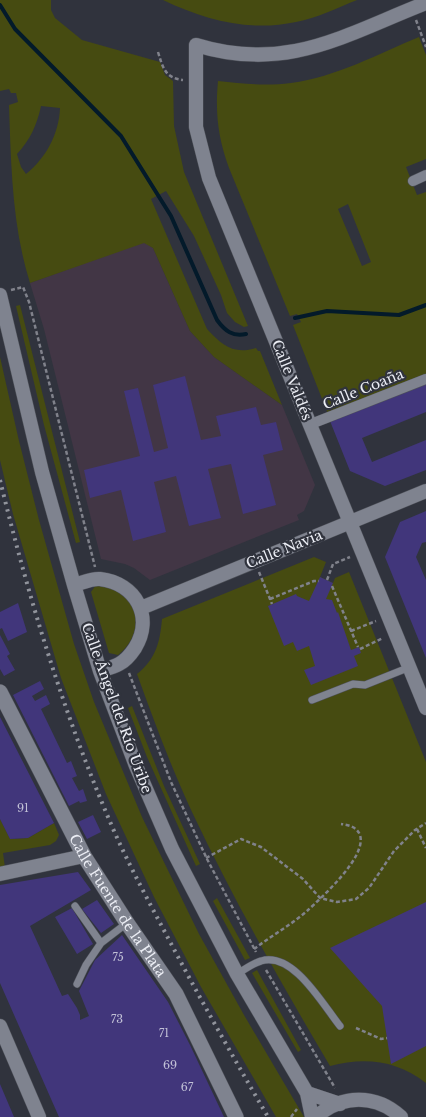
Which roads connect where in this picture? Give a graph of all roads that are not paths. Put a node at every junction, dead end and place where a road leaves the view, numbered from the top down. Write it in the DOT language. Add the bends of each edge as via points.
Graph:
graph roads {
  1 [pos="426,3"];
  2 [pos="426,175"];
  3 [pos="413,181"];
  4 [pos="4,293"];
  5 [pos="426,379"];
  6 [pos="310,424"];
  7 [pos="426,491"];
  8 [pos="351,522"];
  9 [pos="74,585"];
  10 [pos="141,608"];
  11 [pos="410,667"];
  12 [pos="100,671"];
  13 [pos="0,692"];
  14 [pos="312,700"];
  15 [pos="426,708"];
  16 [pos="84,856"];
  17 [pos="0,874"];
  18 [pos="75,906"];
  19 [pos="126,923"];
  20 [pos="100,943"];
  21 [pos="237,974"];
  22 [pos="78,984"];
  23 [pos="0,1026"];
  24 [pos="340,1026"];
  25 [pos="307,1093"];
  26 [pos="341,1103"];
  27 [pos="39,1117"];
  28 [pos="236,1117"];
  29 [pos="312,1117"];
  30 [pos="316,1117"];
  31 [pos="401,1117"];
  1 -- 6 [label="street, Calle Valdés" via="322,45 284,54 246,55 196,45 196,127 209,178"];
  2 -- 3 [label="street"];
  4 -- 9 [label="street, Calle Ángel del Río Uribe" via="42,472"];
  5 -- 6 [label="street, Calle Coaña"];
  6 -- 8 [label="street, Calle Valdés"];
  7 -- 8 [label="street, Calle Navia"];
  8 -- 10 [label="street, Calle Navia"];
  8 -- 11 [label="street, Calle Valdés"];
  9 -- 10 [label="street" via="97,579 116,583 132,593"];
  9 -- 12 [label="street, Calle Ángel del Río Uribe"];
  10 -- 12 [label="street" via="140,640 120,664"];
  11 -- 14 [label="lane" via="366,685 353,684"];
  11 -- 15 [label="street, Calle Valdés"];
  12 -- 21 [label="street, Calle Ángel del Río Uribe" via="172,849"];
  13 -- 16 [label="main road, Calle Fuente de la Plata"];
  16 -- 17 [label="street"];
  16 -- 19 [label="main road, Calle Fuente de la Plata"];
  18 -- 20 [label="lane"];
  19 -- 20 [label="lane"];
  19 -- 28 [label="main road, Calle Fuente de la Plata" via="176,994"];
  20 -- 22 [label="lane"];
  21 -- 24 [label="lane" via="260,961 271,960 296,970"];
  21 -- 25 [label="street, Calle Ángel del Río Uribe"];
  23 -- 27 [label="street"];
  25 -- 26 [label="street"];
  25 -- 29 [label="street, Calle Ángel del Río Uribe"];
  26 -- 30 [label="street"];
  26 -- 31 [label="street" via="355,1100 376,1102 392,1108"];
}
